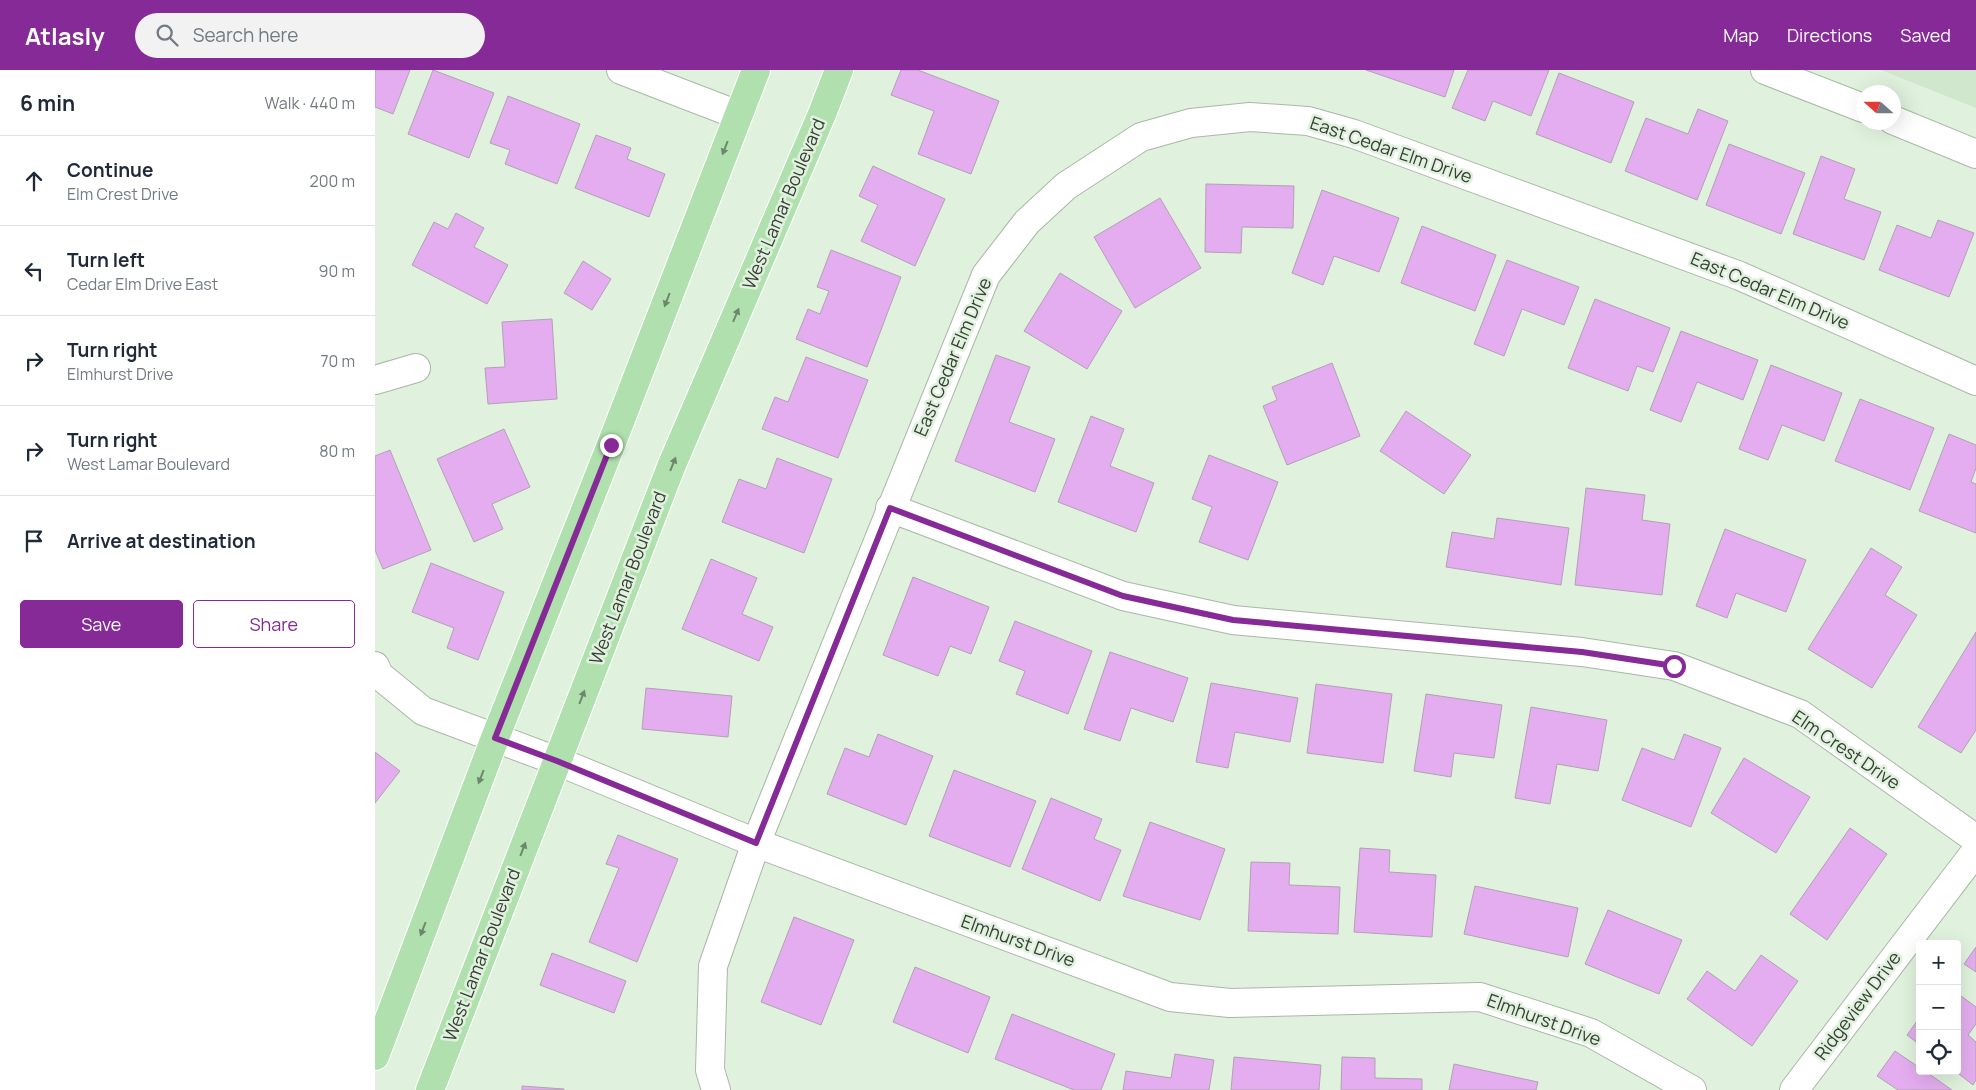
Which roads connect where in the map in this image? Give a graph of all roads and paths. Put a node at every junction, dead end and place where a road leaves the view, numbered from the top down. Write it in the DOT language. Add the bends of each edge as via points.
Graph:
graph roads {
  1 [pos="621,70"];
  2 [pos="756,70"];
  3 [pos="839,70"];
  4 [pos="1765,70"];
  5 [pos="1823,80"];
  6 [pos="1856,103"];
  7 [pos="737,115"];
  8 [pos="1901,123"];
  9 [pos="1976,154"];
  10 [pos="416,368"];
  11 [pos="375,380"];
  12 [pos="1976,381"];
  13 [pos="890,508"];
  14 [pos="375,666"];
  15 [pos="495,738"];
  16 [pos="557,761"];
  17 [pos="1976,839"];
  18 [pos="756,843"];
  19 [pos="1976,850"];
  20 [pos="375,1056"];
  21 [pos="430,1090"];
  22 [pos="716,1090"];
  23 [pos="1692,1090"];
  24 [pos="1794,1090"];
  1 -- 7 [label="street"];
  2 -- 7 [label="main road"];
  16 -- 3 [label="main road, West Lamar Boulevard, one-way" via="671,467"];
  4 -- 5 [label="street"];
  5 -- 6 [label="street"];
  7 -- 15 [label="main road, one-way"];
  8 -- 9 [label="street"];
  10 -- 11 [label="street"];
  12 -- 13 [label="street, East Cedar Elm Drive" via="1740,276 1354,134 1309,121 1269,118 1191,123 1141,137 1066,186 1021,230 986,275"];
  13 -- 17 [label="street, Elm Crest Drive" via="1123,596 1233,620 1582,652 1674,666 1800,714"];
  13 -- 18 [label="street, East Cedar Elm Drive"];
  14 -- 15 [label="street, Elmhurst Drive" via="379,675 423,711"];
  15 -- 16 [label="street, Elmhurst Drive"];
  15 -- 20 [label="main road, one-way"];
  16 -- 18 [label="street, Elmhurst Drive"];
  21 -- 16 [label="main road, West Lamar Boulevard, one-way"];
  18 -- 22 [label="street, East Cedar Elm Drive" via="713,966 710,1070"];
  18 -- 23 [label="street, Elmhurst Drive" via="1170,997 1230,1003 1480,997 1591,1033"];
  19 -- 24 [label="street, Ridgeview Drive"];
}
